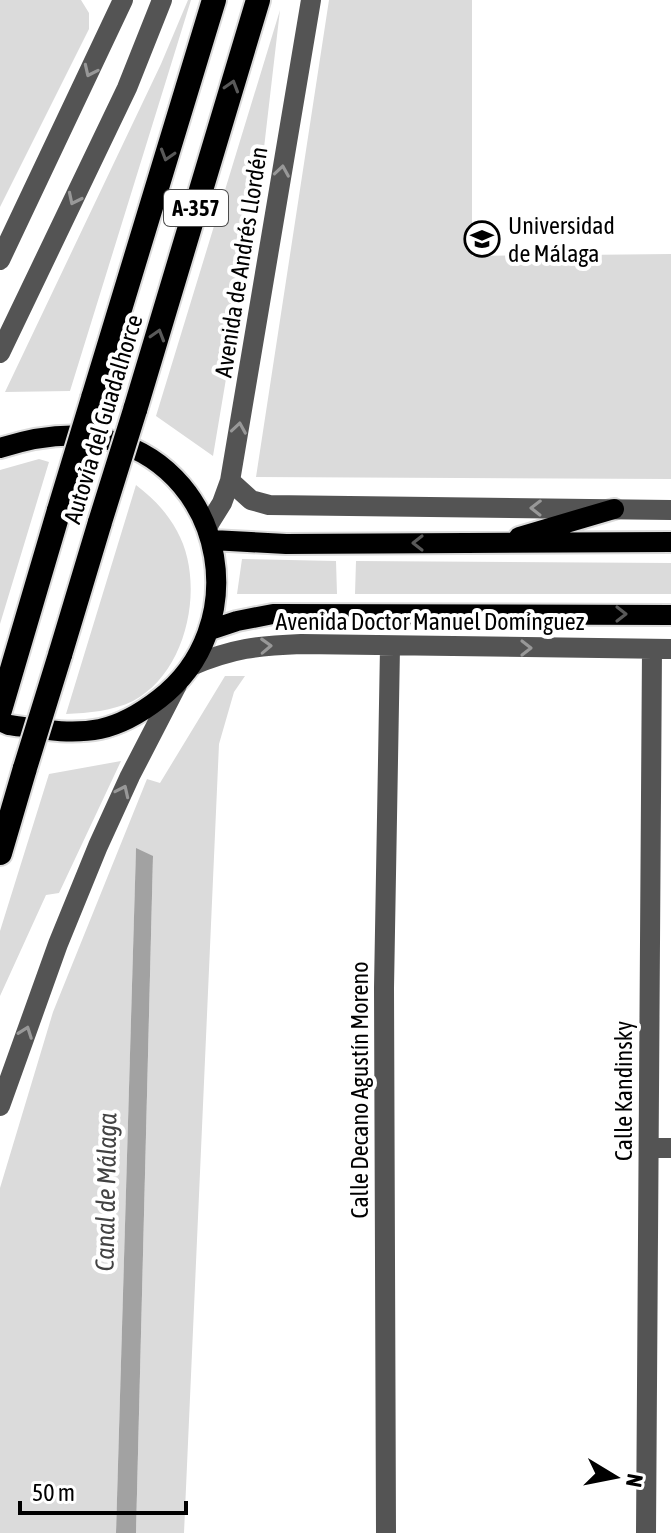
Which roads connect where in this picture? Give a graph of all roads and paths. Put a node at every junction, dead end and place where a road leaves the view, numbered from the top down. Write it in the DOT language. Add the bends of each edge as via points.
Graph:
graph roads {
  1 [pos="162,0"];
  2 [pos="214,0"];
  3 [pos="311,0"];
  4 [pos="258,2"];
  5 [pos="118,3"];
  6 [pos="0,260"];
  7 [pos="0,353"];
  8 [pos="0,448"];
  9 [pos="230,481"];
  10 [pos="614,509"];
  11 [pos="671,510"];
  12 [pos="210,534"];
  13 [pos="671,542"];
  14 [pos="496,543"];
  15 [pos="671,615"];
  16 [pos="210,630"];
  17 [pos="390,647"];
  18 [pos="662,649"];
  19 [pos="191,666"];
  20 [pos="177,685"];
  21 [pos="0,710"];
  22 [pos="0,721"];
  23 [pos="0,853"];
  24 [pos="0,1106"];
  25 [pos="649,1148"];
  26 [pos="671,1148"];
  27 [pos="386,1533"];
  28 [pos="646,1533"];
  1 -- 7 [label="street, one-way" via="127,88"];
  2 -- 21 [label="highway, Autovía del Guadalhorce / A-357, one-way, bridge"];
  9 -- 3 [label="street, Avenida de Andrés Llordén, one-way"];
  23 -- 4 [label="highway, Autovía del Guadalhorce / A-357, one-way, bridge"];
  5 -- 6 [label="street, one-way"];
  8 -- 12 [label="main road" via="55,434 116,442 172,476"];
  10 -- 9 [label="street, one-way" via="269,505 251,500"];
  9 -- 12 [label="street, Avenida de Andrés Llordén"];
  10 -- 11 [label="street"];
  10 -- 14 [label="main road"];
  14 -- 12 [label="main road, one-way" via="286,544"];
  12 -- 16 [label="main road" via="218,580"];
  13 -- 14 [label="main road"];
  16 -- 15 [label="main road, Avenida Doctor Manuel Domínguez, one-way" via="273,614"];
  16 -- 19 [label="main road"];
  17 -- 18 [label="street, Avenida Doctor Manuel Domínguez, one-way"];
  19 -- 17 [label="street, Avenida Doctor Manuel Domínguez, one-way" via="248,647"];
  17 -- 27 [label="street, Calle Decano Agustín Moreno" via="384,988"];
  18 -- 25 [label="street, Calle Kandinsky"];
  19 -- 20 [label="main road"];
  20 -- 22 [label="main road" via="141,712 100,729 45,730"];
  24 -- 20 [label="street, one-way" via="98,846"];
  25 -- 26 [label="street"];
  25 -- 28 [label="street, Calle Kandinsky"];
}
